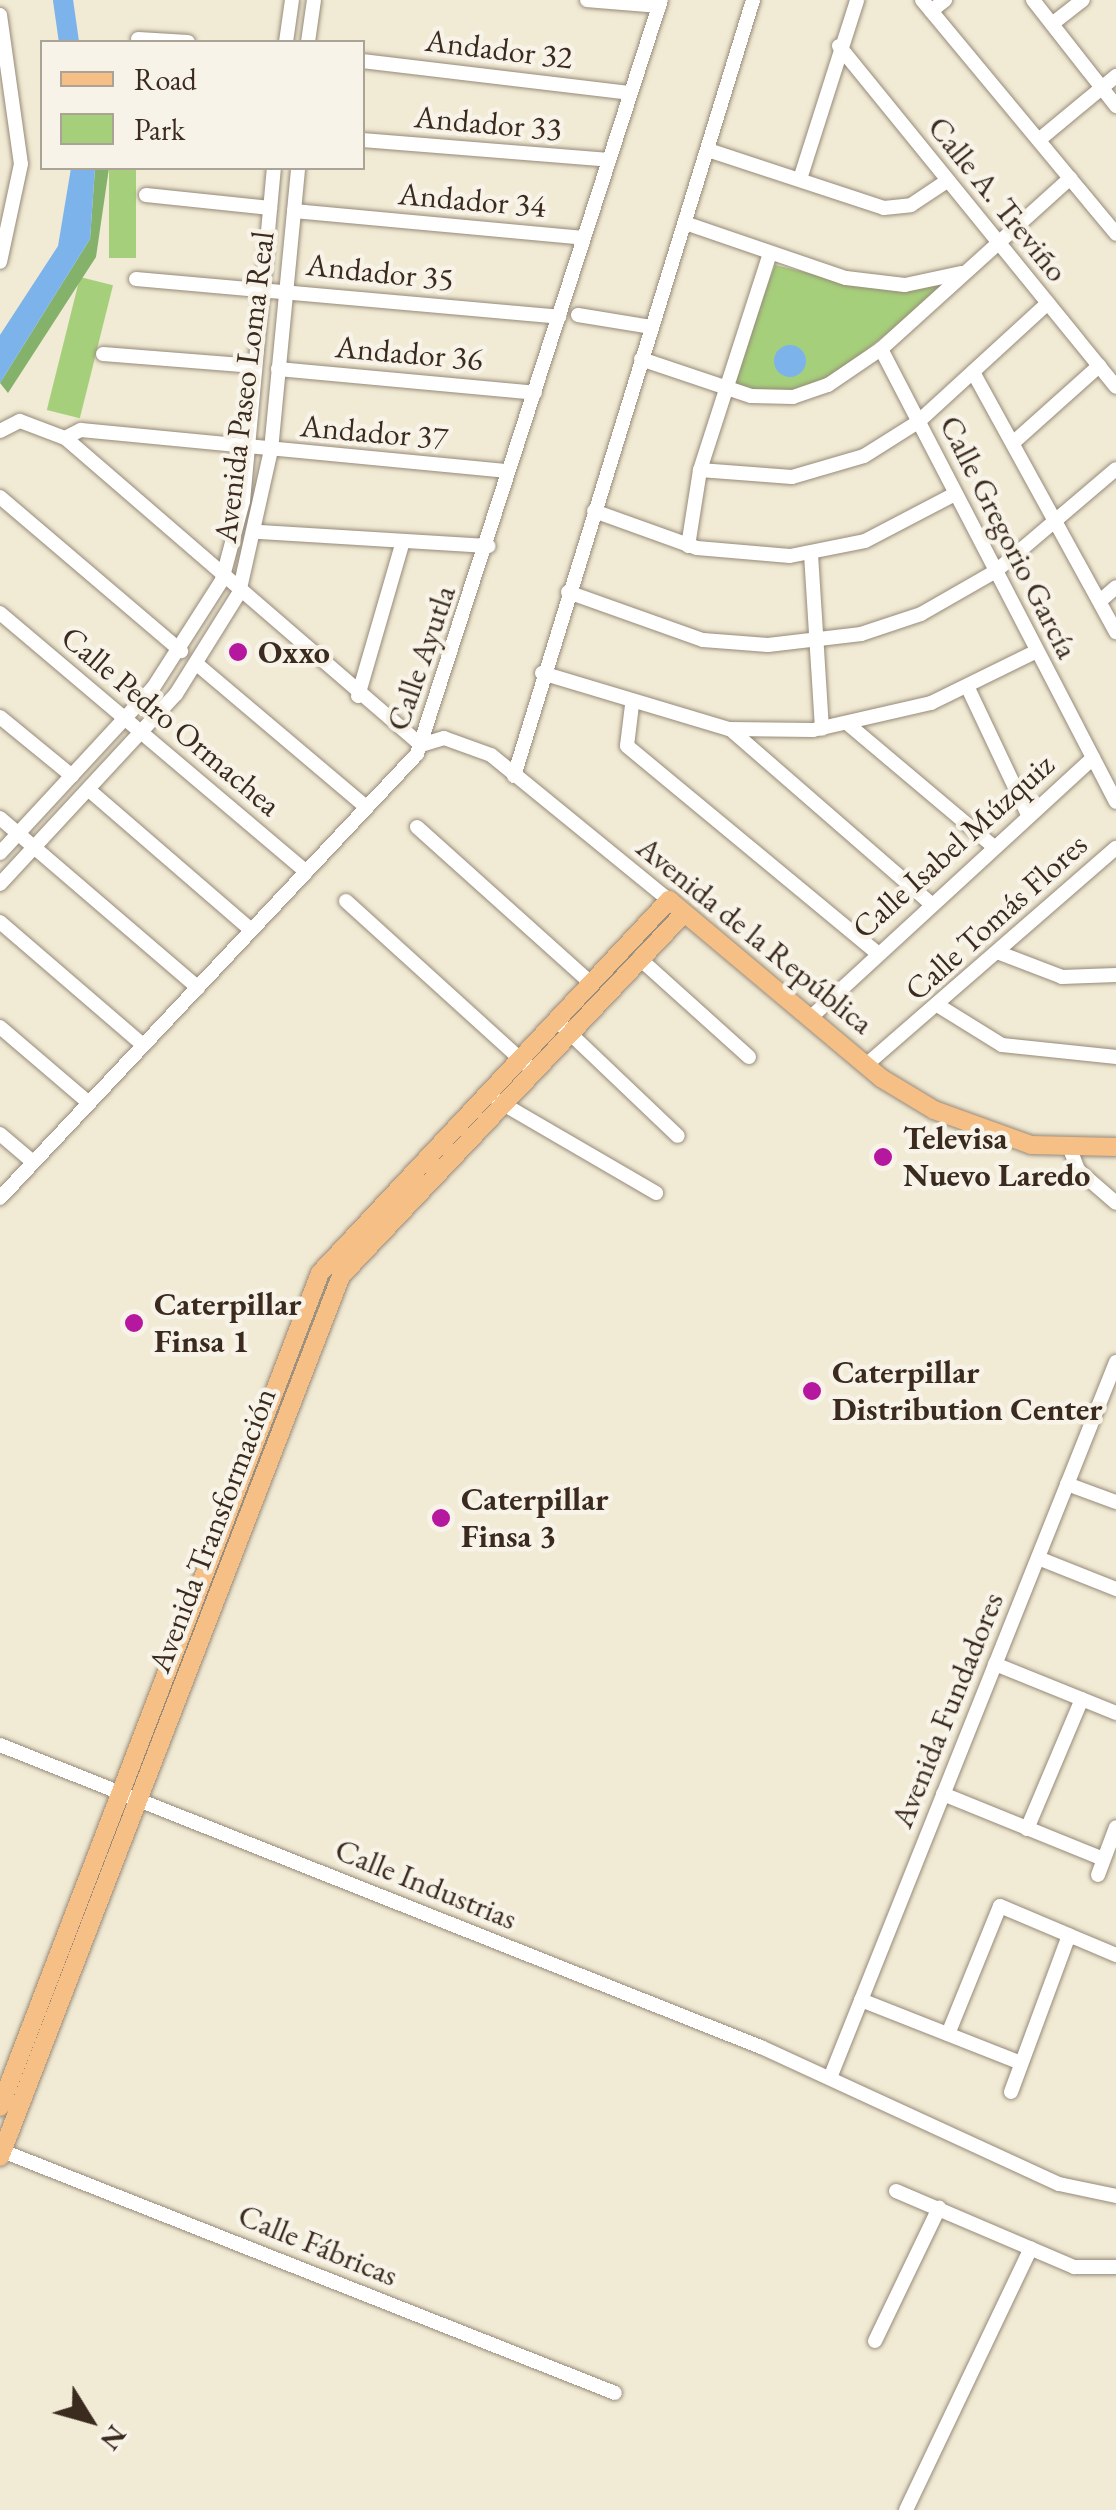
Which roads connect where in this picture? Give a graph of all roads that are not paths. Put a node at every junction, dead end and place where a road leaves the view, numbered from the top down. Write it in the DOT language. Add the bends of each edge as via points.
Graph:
graph roads {
  1 [pos="292,0"];
  2 [pos="314,0"];
  3 [pos="586,0"];
  4 [pos="753,0"];
  5 [pos="857,0"];
  6 [pos="945,0"];
  7 [pos="1033,0"];
  8 [pos="1083,0"];
  9 [pos="660,3"];
  10 [pos="926,6"];
  11 [pos="0,16"];
  12 [pos="1052,24"];
  13 [pos="138,39"];
  14 [pos="155,40"];
  15 [pos="286,40"];
  16 [pos="308,40"];
  17 [pos="839,46"];
  18 [pos="3,52"];
  19 [pos="365,61"];
  20 [pos="1116,76"];
  21 [pos="1101,88"];
  22 [pos="630,92"];
  23 [pos="1116,106"];
  24 [pos="18,138"];
  25 [pos="0,139"];
  26 [pos="1040,139"];
  27 [pos="365,140"];
  28 [pos="708,150"];
  29 [pos="609,160"];
  30 [pos="274,170"];
  31 [pos="298,170"];
  32 [pos="801,176"];
  33 [pos="1070,178"];
  34 [pos="947,181"];
  35 [pos="146,195"];
  36 [pos="270,208"];
  37 [pos="294,211"];
  38 [pos="685,222"];
  39 [pos="6,225"];
  40 [pos="1116,234"];
  41 [pos="584,238"];
  42 [pos="998,243"];
  43 [pos="768,256"];
  44 [pos="0,262"];
  45 [pos="966,272"];
  46 [pos="136,279"];
  47 [pos="264,287"];
  48 [pos="286,290"];
  49 [pos="1048,303"];
  50 [pos="578,315"];
  51 [pos="559,316"];
  52 [pos="652,327"];
  53 [pos="882,349"];
  54 [pos="103,354"];
  55 [pos="641,359"];
  56 [pos="255,366"];
  57 [pos="1099,366"];
  58 [pos="278,368"];
  59 [pos="973,372"];
  60 [pos="1116,386"];
  61 [pos="725,390"];
  62 [pos="535,392"];
  63 [pos="918,422"];
  64 [pos="0,431"];
  65 [pos="65,441"];
  66 [pos="1015,441"];
  67 [pos="248,447"];
  68 [pos="270,450"];
  69 [pos="1116,468"];
  70 [pos="700,470"];
  71 [pos="508,471"];
  72 [pos="956,494"];
  73 [pos="0,497"];
  74 [pos="594,511"];
  75 [pos="1058,521"];
  76 [pos="259,532"];
  77 [pos="403,541"];
  78 [pos="489,546"];
  79 [pos="688,546"];
  80 [pos="811,554"];
  81 [pos="996,572"];
  82 [pos="222,580"];
  83 [pos="1116,586"];
  84 [pos="568,592"];
  85 [pos="240,593"];
  86 [pos="1100,601"];
  87 [pos="0,612"];
  88 [pos="1116,632"];
  89 [pos="815,642"];
  90 [pos="182,651"];
  91 [pos="1037,651"];
  92 [pos="198,665"];
  93 [pos="542,673"];
  94 [pos="968,688"];
  95 [pos="358,696"];
  96 [pos="632,705"];
  97 [pos="0,717"];
  98 [pos="126,718"];
  99 [pos="848,724"];
  100 [pos="822,728"];
  101 [pos="729,729"];
  102 [pos="143,733"];
  103 [pos="421,746"];
  104 [pos="1093,758"];
  105 [pos="72,776"];
  106 [pos="514,776"];
  107 [pos="89,790"];
  108 [pos="1116,802"];
  109 [pos="367,808"];
  110 [pos="1028,815"];
  111 [pos="0,818"];
  112 [pos="417,828"];
  113 [pos="18,834"];
  114 [pos="993,846"];
  115 [pos="35,847"];
  116 [pos="1116,848"];
  117 [pos="0,853"];
  118 [pos="306,872"];
  119 [pos="0,884"];
  120 [pos="346,901"];
  121 [pos="929,902"];
  122 [pos="676,907"];
  123 [pos="0,922"];
  124 [pos="251,930"];
  125 [pos="875,951"];
  126 [pos="997,952"];
  127 [pos="639,958"];
  128 [pos="1116,974"];
  129 [pos="592,984"];
  130 [pos="198,988"];
  131 [pos="939,1006"];
  132 [pos="808,1019"];
  133 [pos="562,1026"];
  134 [pos="0,1027"];
  135 [pos="144,1045"];
  136 [pos="749,1057"];
  137 [pos="1116,1057"];
  138 [pos="525,1063"];
  139 [pos="866,1065"];
  140 [pos="493,1097"];
  141 [pos="89,1103"];
  142 [pos="459,1119"];
  143 [pos="476,1129"];
  144 [pos="0,1134"];
  145 [pos="678,1136"];
  146 [pos="445,1147"];
  147 [pos="1116,1147"];
  148 [pos="1070,1149"];
  149 [pos="33,1162"];
  150 [pos="656,1192"];
  151 [pos="0,1198"];
  152 [pos="1116,1202"];
  153 [pos="1116,1362"];
  154 [pos="1067,1484"];
  155 [pos="1116,1502"];
  156 [pos="1038,1558"];
  157 [pos="1116,1589"];
  158 [pos="995,1664"];
  159 [pos="1082,1699"];
  160 [pos="1116,1712"];
  161 [pos="0,1745"];
  162 [pos="151,1751"];
  163 [pos="124,1794"];
  164 [pos="942,1794"];
  165 [pos="142,1802"];
  166 [pos="1116,1826"];
  167 [pos="1027,1829"];
  168 [pos="1103,1859"];
  169 [pos="1098,1874"];
  170 [pos="100,1881"];
  171 [pos="1068,1936"];
  172 [pos="1116,1954"];
  173 [pos="861,2000"];
  174 [pos="948,2034"];
  175 [pos="1021,2063"];
  176 [pos="830,2078"];
  177 [pos="1011,2092"];
  178 [pos="0,2107"];
  179 [pos="1,2153"];
  180 [pos="896,2192"];
  181 [pos="1116,2196"];
  182 [pos="939,2208"];
  183 [pos="1031,2248"];
  184 [pos="1116,2267"];
  185 [pos="875,2341"];
  186 [pos="615,2393"];
  187 [pos="906,2510"];
  1 -- 15 [label="street"];
  2 -- 16 [label="street"];
  3 -- 9 [label="street"];
  4 -- 28 [label="street"];
  5 -- 17 [label="street"];
  6 -- 10 [label="street"];
  7 -- 12 [label="street"];
  8 -- 12 [label="street"];
  9 -- 22 [label="street, Calle Ayutla"];
  10 -- 26 [label="street"];
  11 -- 18 [label="street"];
  12 -- 21 [label="street"];
  13 -- 14 [label="street"];
  17 -- 32 [label="street"];
  17 -- 34 [label="street, Calle A. Treviño"];
  18 -- 24 [label="street"];
  19 -- 22 [label="street, Andador 32"];
  20 -- 21 [label="street"];
  21 -- 23 [label="street"];
  21 -- 26 [label="street"];
  22 -- 29 [label="street, Calle Ayutla"];
  24 -- 25 [label="street"];
  24 -- 39 [label="street"];
  26 -- 33 [label="street"];
  27 -- 29 [label="street, Andador 33"];
  28 -- 32 [label="street"];
  28 -- 38 [label="street"];
  29 -- 41 [label="street, Calle Ayutla"];
  30 -- 36 [label="street, Avenida Paseo Loma Real"];
  31 -- 37 [label="street, Avenida Paseo Loma Real"];
  32 -- 34 [label="street" via="896,208"];
  33 -- 40 [label="street"];
  33 -- 42 [label="street"];
  34 -- 42 [label="street, Calle A. Treviño"];
  35 -- 36 [label="street"];
  36 -- 47 [label="street, Avenida Paseo Loma Real"];
  37 -- 41 [label="street, Andador 34"];
  37 -- 48 [label="street, Avenida Paseo Loma Real"];
  38 -- 43 [label="street"];
  38 -- 52 [label="street"];
  39 -- 44 [label="street"];
  41 -- 51 [label="street, Calle Ayutla"];
  42 -- 45 [label="street"];
  42 -- 49 [label="street, Calle A. Treviño"];
  43 -- 45 [label="street" via="874,282"];
  43 -- 61 [label="street"];
  45 -- 53 [label="street"];
  46 -- 47 [label="street, Andador 35"];
  47 -- 48 [label="street, Andador 35"];
  47 -- 56 [label="street, Avenida Paseo Loma Real"];
  48 -- 51 [label="street, Andador 35"];
  48 -- 58 [label="street, Avenida Paseo Loma Real"];
  49 -- 57 [label="street, Calle A. Treviño"];
  49 -- 59 [label="street"];
  50 -- 52 [label="street"];
  51 -- 62 [label="street, Calle Ayutla"];
  52 -- 55 [label="street"];
  53 -- 61 [label="street" via="793,397"];
  53 -- 63 [label="street, Calle Gregorio García"];
  54 -- 56 [label="street"];
  55 -- 61 [label="street"];
  55 -- 74 [label="street"];
  56 -- 67 [label="street, Avenida Paseo Loma Real"];
  57 -- 60 [label="street, Calle A. Treviño"];
  57 -- 66 [label="street"];
  58 -- 62 [label="street, Andador 36"];
  58 -- 68 [label="street, Avenida Paseo Loma Real"];
  59 -- 63 [label="street"];
  59 -- 66 [label="street"];
  61 -- 70 [label="street"];
  62 -- 71 [label="street, Calle Ayutla"];
  63 -- 70 [label="street" via="864,456 804,474"];
  63 -- 72 [label="street, Calle Gregorio García"];
  64 -- 65 [label="street" via="20,421"];
  65 -- 67 [label="street, Andador 37" via="80,430"];
  65 -- 82 [label="street"];
  66 -- 75 [label="street"];
  67 -- 68 [label="street, Andador 37"];
  67 -- 82 [label="street, Avenida Paseo Loma Real"];
  68 -- 71 [label="street, Andador 37"];
  68 -- 76 [label="street, Avenida Paseo Loma Real"];
  69 -- 75 [label="street"];
  70 -- 79 [label="street"];
  71 -- 78 [label="street, Calle Ayutla"];
  72 -- 80 [label="street" via="886,533"];
  72 -- 81 [label="street, Calle Gregorio García"];
  73 -- 90 [label="street"];
  74 -- 79 [label="street"];
  74 -- 84 [label="street"];
  75 -- 81 [label="street"];
  75 -- 86 [label="street"];
  76 -- 77 [label="street"];
  76 -- 85 [label="street, Avenida Paseo Loma Real"];
  77 -- 78 [label="street"];
  77 -- 95 [label="street"];
  78 -- 103 [label="street, Calle Ayutla"];
  79 -- 80 [label="street"];
  80 -- 89 [label="street"];
  81 -- 89 [label="street" via="921,614"];
  81 -- 91 [label="street, Calle Gregorio García"];
  82 -- 85 [label="street"];
  82 -- 90 [label="street, Avenida Paseo Loma Real"];
  83 -- 86 [label="street"];
  84 -- 89 [label="street" via="703,640"];
  84 -- 93 [label="street"];
  85 -- 92 [label="street, Avenida Paseo Loma Real"];
  85 -- 95 [label="street"];
  86 -- 88 [label="street"];
  87 -- 98 [label="street, Calle Pedro Ormachea"];
  89 -- 100 [label="street"];
  90 -- 98 [label="street, Avenida Paseo Loma Real"];
  91 -- 94 [label="street"];
  91 -- 104 [label="street, Calle Gregorio García"];
  92 -- 102 [label="street, Avenida Paseo Loma Real"];
  92 -- 109 [label="street"];
  93 -- 96 [label="street"];
  93 -- 106 [label="street"];
  94 -- 99 [label="street"];
  94 -- 110 [label="street"];
  95 -- 103 [label="street"];
  96 -- 101 [label="street"];
  96 -- 125 [label="street" via="627,746"];
  97 -- 105 [label="street"];
  98 -- 102 [label="street, Calle Pedro Ormachea"];
  98 -- 105 [label="street, Avenida Paseo Loma Real"];
  99 -- 100 [label="street"];
  99 -- 114 [label="street"];
  100 -- 101 [label="street"];
  101 -- 121 [label="street"];
  102 -- 107 [label="street, Avenida Paseo Loma Real"];
  102 -- 118 [label="street, Calle Pedro Ormachea"];
  103 -- 106 [label="street, Avenida de la República" via="464,742"];
  103 -- 109 [label="street, Calle Ayutla"];
  104 -- 108 [label="street, Calle Gregorio García"];
  104 -- 110 [label="street, Calle Isabel Múzquiz"];
  105 -- 113 [label="street, Avenida Paseo Loma Real"];
  106 -- 122 [label="street, Avenida de la República"];
  107 -- 115 [label="street, Avenida Paseo Loma Real"];
  107 -- 124 [label="street"];
  109 -- 118 [label="street, Calle Ayutla"];
  110 -- 114 [label="street, Calle Isabel Múzquiz"];
  111 -- 113 [label="street"];
  112 -- 129 [label="street"];
  113 -- 115 [label="street"];
  113 -- 117 [label="street, Avenida Paseo Loma Real"];
  114 -- 121 [label="street, Calle Isabel Múzquiz"];
  115 -- 119 [label="street, Avenida Paseo Loma Real"];
  115 -- 130 [label="street"];
  116 -- 126 [label="street, Calle Tomás Flores"];
  118 -- 124 [label="street, Calle Ayutla"];
  120 -- 138 [label="street"];
  121 -- 125 [label="street, Calle Isabel Múzquiz"];
  122 -- 127 [label="main road, Avenida Transformación"];
  122 -- 129 [label="main road, Avenida Transformación"];
  122 -- 132 [label="main road, Avenida de la República"];
  123 -- 135 [label="street"];
  124 -- 130 [label="street, Calle Ayutla"];
  125 -- 132 [label="street, Calle Isabel Múzquiz"];
  126 -- 128 [label="street" via="1062,977"];
  126 -- 131 [label="street, Calle Tomás Flores"];
  127 -- 133 [label="main road, Avenida Transformación"];
  127 -- 136 [label="street"];
  129 -- 133 [label="main road, Avenida Transformación"];
  130 -- 135 [label="street, Calle Ayutla"];
  131 -- 137 [label="street" via="1002,1045"];
  131 -- 139 [label="street, Calle Tomás Flores"];
  132 -- 139 [label="main road, Avenida de la República"];
  133 -- 138 [label="main road, Avenida Transformación"];
  133 -- 145 [label="street"];
  134 -- 141 [label="street"];
  135 -- 141 [label="street, Calle Ayutla"];
  138 -- 140 [label="main road, Avenida Transformación"];
  139 -- 148 [label="main road, Avenida de la República" via="962,1123"];
  140 -- 142 [label="main road, Avenida Transformación"];
  140 -- 143 [label="main road, Avenida Transformación"];
  140 -- 150 [label="street"];
  141 -- 149 [label="street, Calle Ayutla"];
  142 -- 143 [label="main road"];
  142 -- 146 [label="main road, Avenida Transformación"];
  143 -- 146 [label="main road, Avenida Transformación"];
  144 -- 149 [label="street"];
  146 -- 162 [label="main road, Avenida Transformación" via="312,1320"];
  147 -- 148 [label="main road, Avenida de la República"];
  148 -- 152 [label="street" via="1078,1170"];
  149 -- 151 [label="street, Calle Ayutla"];
  153 -- 154 [label="street, Avenida Fundadores"];
  154 -- 155 [label="street"];
  154 -- 156 [label="street, Avenida Fundadores"];
  156 -- 157 [label="street"];
  156 -- 158 [label="street, Avenida Fundadores"];
  158 -- 159 [label="street"];
  158 -- 164 [label="street, Avenida Fundadores"];
  159 -- 160 [label="street"];
  159 -- 167 [label="street"];
  161 -- 163 [label="street, Calle Industrias"];
  162 -- 163 [label="main road, Avenida Transformación"];
  162 -- 165 [label="main road, Avenida Transformación"];
  163 -- 165 [label="street, Calle Industrias"];
  163 -- 170 [label="main road, Avenida Transformación"];
  164 -- 167 [label="street"];
  164 -- 173 [label="street, Avenida Fundadores"];
  165 -- 170 [label="main road, Avenida Transformación"];
  165 -- 176 [label="street, Calle Industrias"];
  166 -- 168 [label="street"];
  167 -- 168 [label="street"];
  168 -- 169 [label="street"];
  170 -- 178 [label="main road, Avenida Transformación"];
  170 -- 179 [label="main road, Avenida Transformación"];
  171 -- 172 [label="street"];
  171 -- 174 [label="street" via="1000,1906"];
  171 -- 175 [label="street"];
  173 -- 174 [label="street"];
  173 -- 176 [label="street, Avenida Fundadores"];
  174 -- 175 [label="street"];
  175 -- 177 [label="street"];
  176 -- 181 [label="street, Calle Industrias" via="1059,2184"];
  179 -- 186 [label="street, Calle Fábricas"];
  180 -- 182 [label="street"];
  182 -- 183 [label="street"];
  182 -- 185 [label="street"];
  183 -- 184 [label="street" via="1074,2267"];
  183 -- 187 [label="street"];
}
